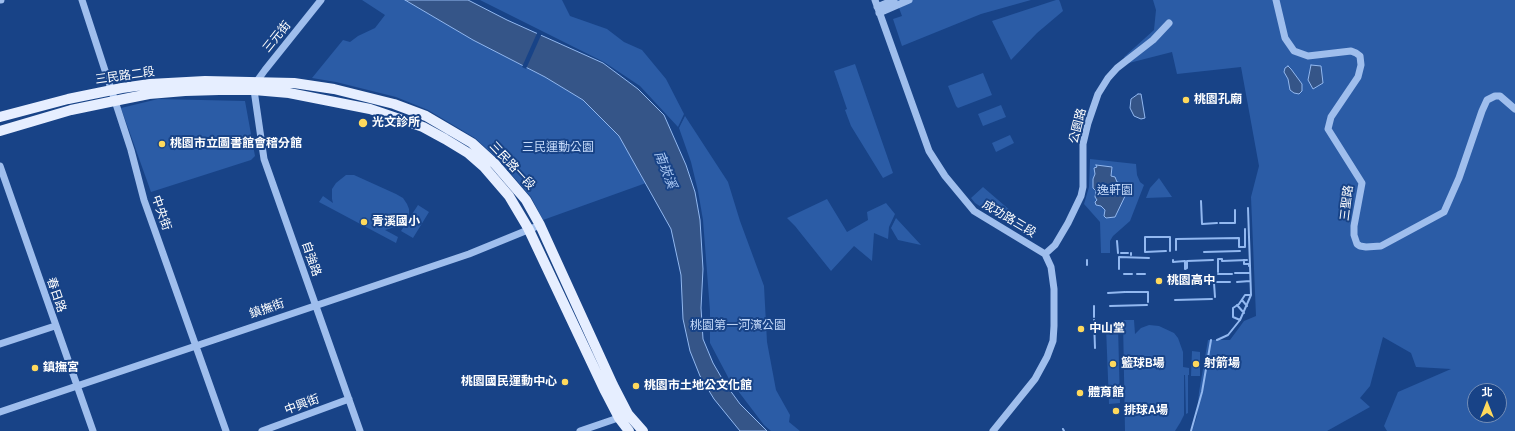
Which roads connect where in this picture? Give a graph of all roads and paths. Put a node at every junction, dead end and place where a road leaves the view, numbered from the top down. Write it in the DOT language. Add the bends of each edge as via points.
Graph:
graph roads {
  1 [pos="82,0"];
  2 [pos="321,0"];
  3 [pos="894,0"];
  4 [pos="909,0"];
  5 [pos="1276,0"];
  6 [pos="877,7"];
  7 [pos="1170,23"];
  8 [pos="256,86"];
  9 [pos="111,90"];
  10 [pos="114,101"];
  11 [pos="1515,109"];
  12 [pos="0,117"];
  13 [pos="0,131"];
  14 [pos="0,166"];
  15 [pos="540,225"];
  16 [pos="528,228"];
  17 [pos="1045,254"];
  18 [pos="315,305"];
  19 [pos="55,326"];
  20 [pos="0,344"];
  21 [pos="196,345"];
  22 [pos="76,386"];
  23 [pos="349,399"];
  24 [pos="0,412"];
  25 [pos="623,416"];
  26 [pos="93,431"];
  27 [pos="226,431"];
  28 [pos="262,431"];
  29 [pos="360,431"];
  30 [pos="580,431"];
  31 [pos="629,431"];
  32 [pos="643,431"];
  33 [pos="993,431"];
  1 -- 9 [label="street, 中央街"];
  2 -- 8 [label="street, 三元街" via="269,64"];
  3 -- 6 [label="street"];
  4 -- 6 [label="street"];
  5 -- 11 [label="street, 三聖路" via="1285,38 1294,51 1308,56 1351,51 1360,56 1358,77 1331,117 1328,129 1362,183 1354,226 1354,235 1360,246 1381,246 1444,212 1487,100 1500,96"];
  6 -- 17 [label="street, 成功路三段" via="929,151 945,176 974,211"];
  7 -- 17 [label="street, 公園路" via="1117,68 1098,94 1083,144 1081,196 1055,244"];
  8 -- 9 [label="main road, 三民路二段" via="205,81 150,84"];
  8 -- 10 [label="main road, 三民路二段" via="149,94"];
  8 -- 15 [label="main road, 三民路一段" via="294,83 334,90 394,104 426,116 472,143 495,164 526,200"];
  8 -- 16 [label="main road, 三民路一段" via="370,109 402,119 445,138 468,153 493,177 509,196"];
  8 -- 18 [label="street, 自強路" via="264,158"];
  9 -- 10 [label="street, 中央街"];
  9 -- 12 [label="main road, 三民路二段"];
  10 -- 13 [label="main road, 三民路二段" via="71,110"];
  10 -- 21 [label="street, 中央街" via="131,150 144,200"];
  14 -- 19 [label="street, 春日路"];
  15 -- 16 [label="street, 鎮撫街"];
  15 -- 25 [label="main road, 三民路一段"];
  16 -- 18 [label="street, 鎮撫街" via="469,254"];
  16 -- 25 [label="main road, 三民路一段" via="568,315"];
  17 -- 33 [label="street" via="1051,268 1054,289 1053,341 1046,362"];
  18 -- 21 [label="street, 鎮撫街"];
  18 -- 23 [label="street, 自強路"];
  19 -- 20 [label="street"];
  19 -- 22 [label="street, 春日路"];
  21 -- 22 [label="street, 鎮撫街"];
  21 -- 27 [label="street, 中央街"];
  22 -- 24 [label="street, 鎮撫街"];
  22 -- 26 [label="street, 春日路"];
  23 -- 28 [label="street, 中興街"];
  23 -- 29 [label="street, 自強路"];
  25 -- 30 [label="street"];
  25 -- 31 [label="main road, 三民路一段"];
  25 -- 32 [label="main road, 三民路一段"];
}
